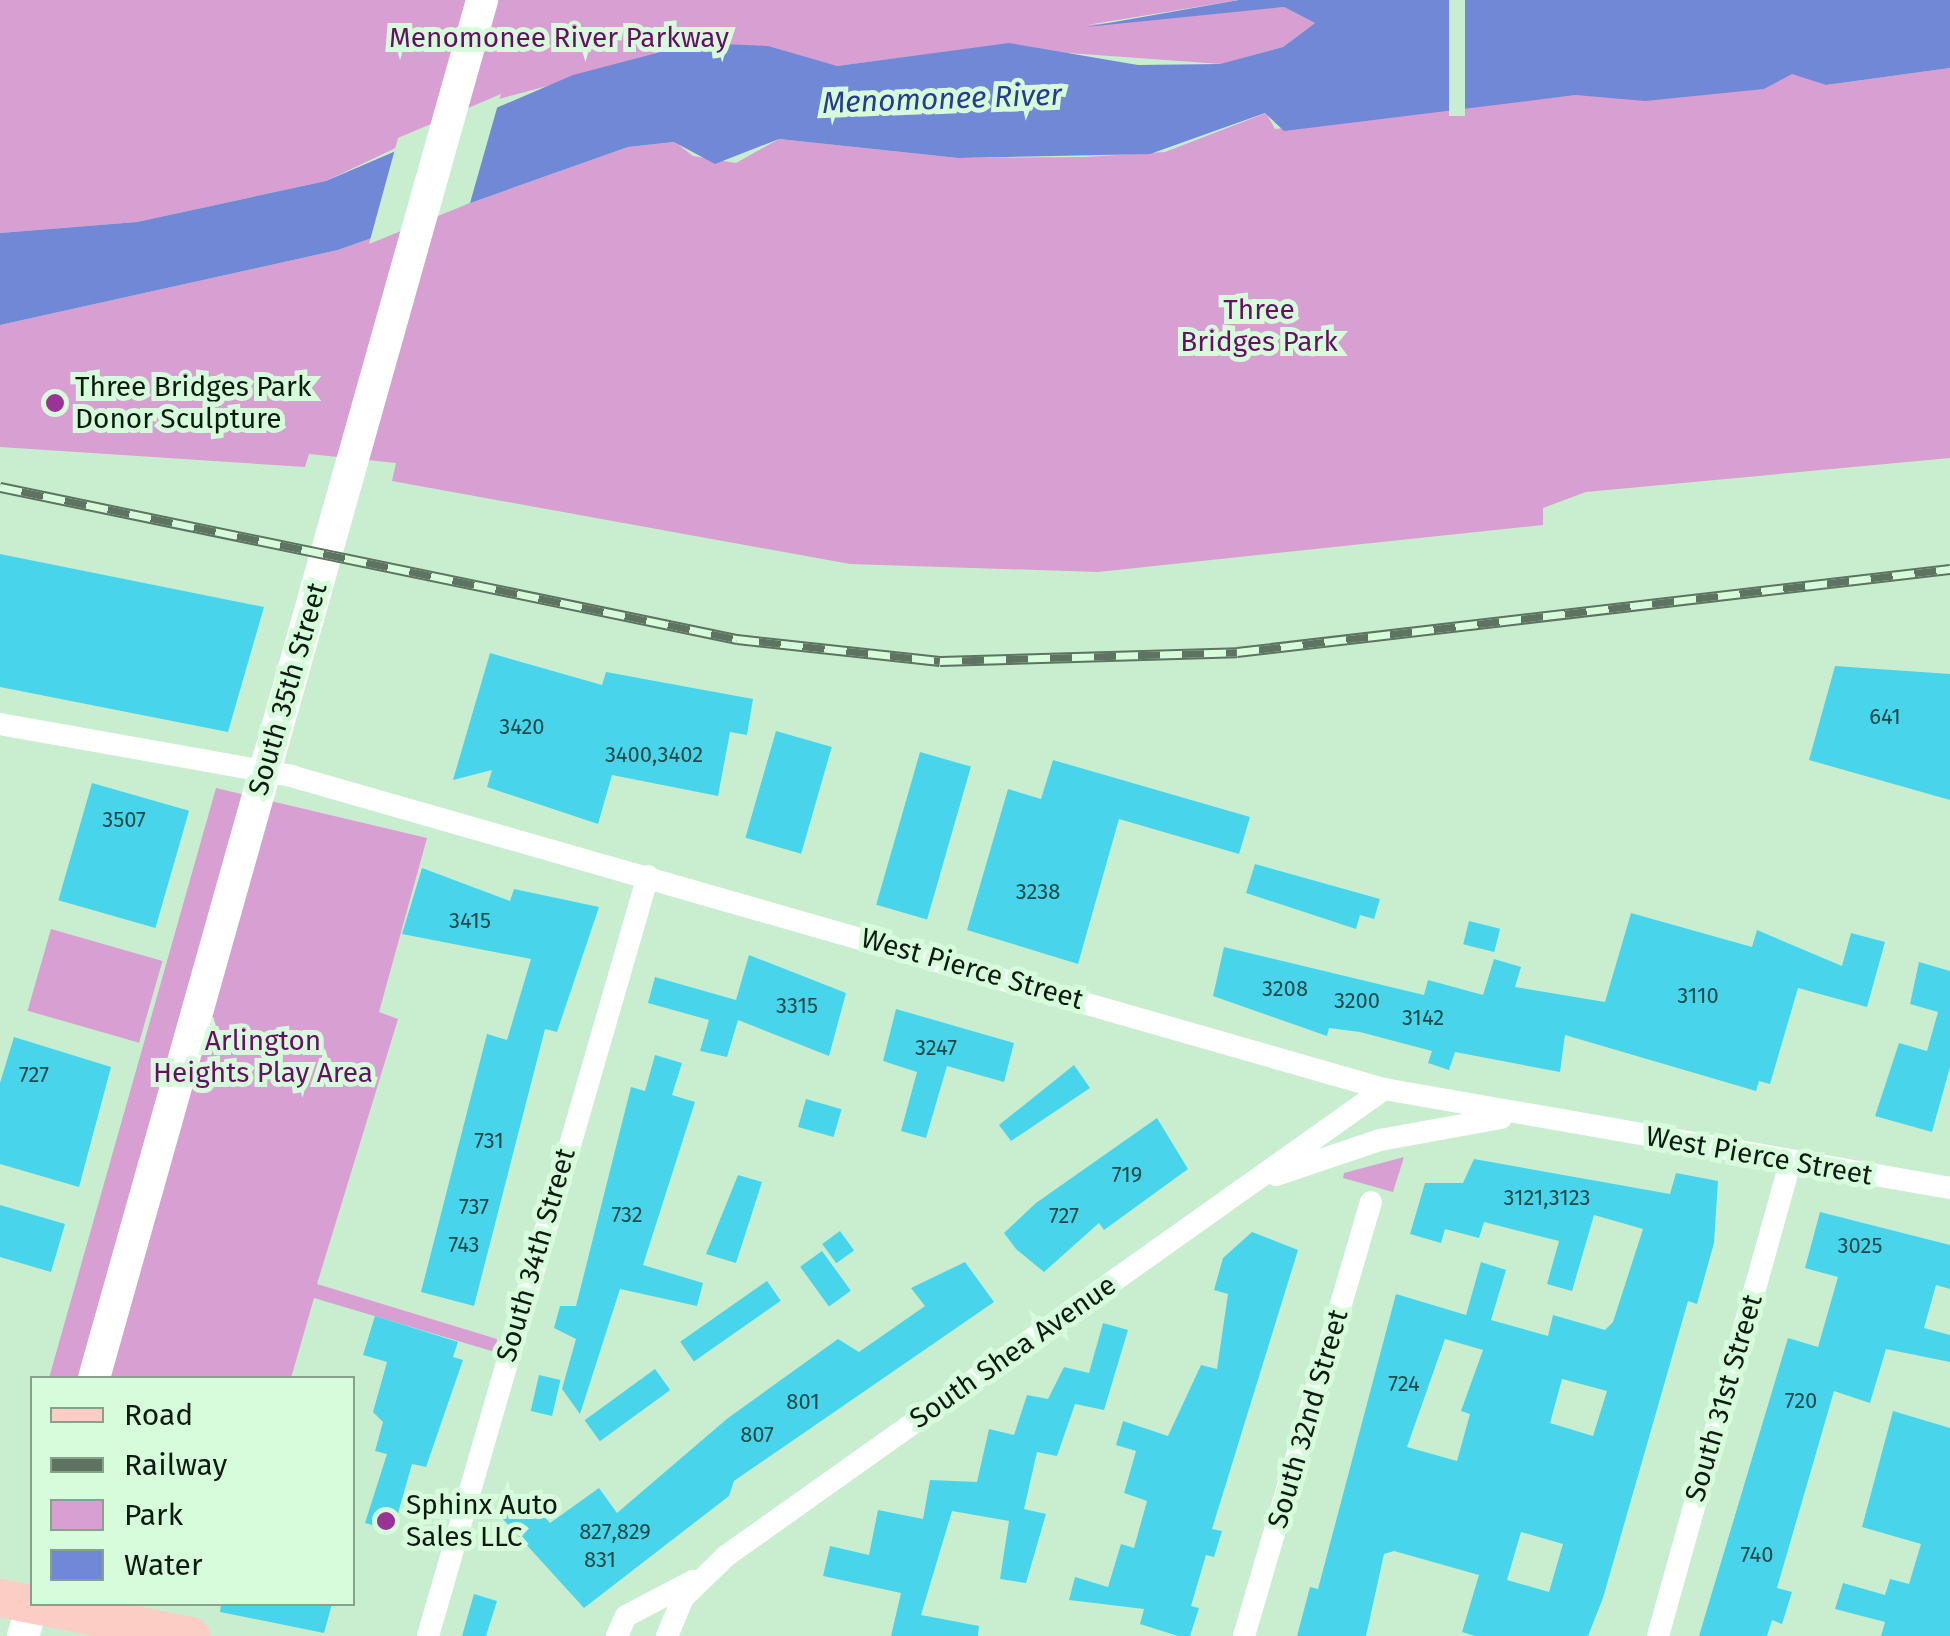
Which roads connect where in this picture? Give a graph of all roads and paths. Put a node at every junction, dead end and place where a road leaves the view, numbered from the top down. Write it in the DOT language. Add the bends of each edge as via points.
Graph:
graph roads {
  1 [pos="482,0"];
  2 [pos="0,724"];
  3 [pos="648,876"];
  4 [pos="1384,1089"];
  5 [pos="1526,1115"];
  6 [pos="1790,1160"];
  7 [pos="1245,1188"];
  8 [pos="1950,1188"];
  9 [pos="1371,1202"];
  10 [pos="95,1376"];
  11 [pos="700,1578"];
  12 [pos="0,1598"];
  13 [pos="30,1603"];
  14 [pos="32,1606"];
  15 [pos="43,1606"];
  16 [pos="23,1636"];
  17 [pos="190,1636"];
  18 [pos="428,1636"];
  19 [pos="618,1636"];
  20 [pos="667,1636"];
  21 [pos="1244,1636"];
  22 [pos="1658,1636"];
  1 -- 10 [label="main road, South 35th Street"];
  2 -- 3 [label="street, West Pierce Street" via="291,776"];
  3 -- 4 [label="street, West Pierce Street"];
  3 -- 18 [label="street, South 34th Street"];
  4 -- 5 [label="street, West Pierce Street"];
  4 -- 7 [label="street, South Shea Avenue"];
  5 -- 6 [label="street, West Pierce Street"];
  5 -- 7 [label="street" via="1380,1140"];
  6 -- 8 [label="street, West Pierce Street"];
  6 -- 22 [label="street, South 31st Street"];
  7 -- 11 [label="street, South Shea Avenue"];
  9 -- 21 [label="street, South 32nd Street"];
  11 -- 19 [label="street" via="626,1616"];
  11 -- 20 [label="street, South Shea Avenue"];
  12 -- 13 [label="main road"];
  14 -- 16 [label="main road"];
  15 -- 17 [label="main road"];
}
